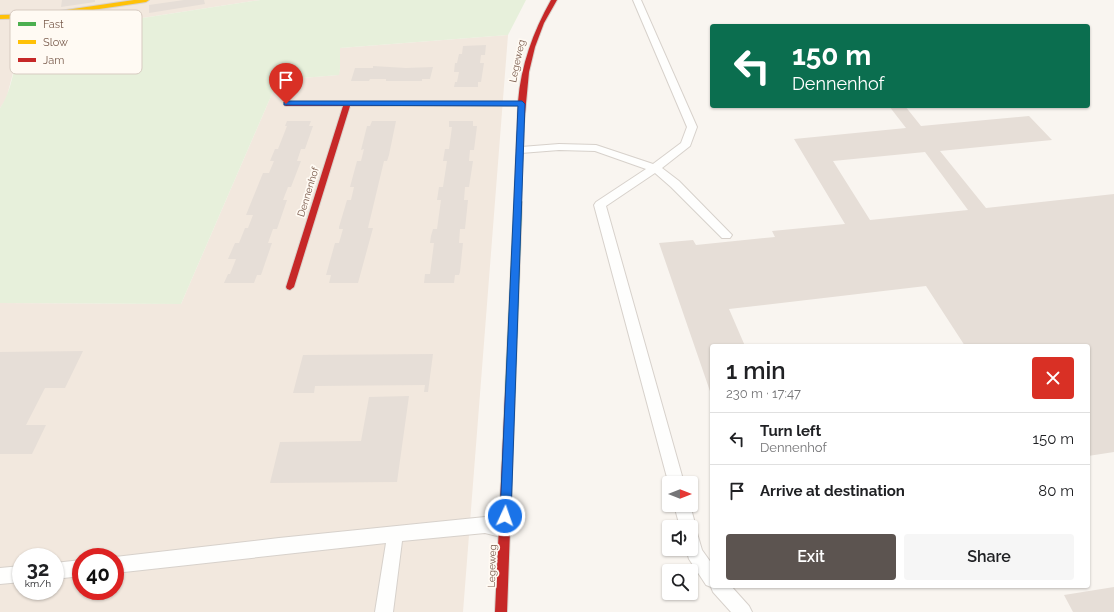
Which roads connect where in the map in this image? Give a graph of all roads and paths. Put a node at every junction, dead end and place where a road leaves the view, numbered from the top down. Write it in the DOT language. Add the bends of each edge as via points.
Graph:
graph roads {
  1 [pos="146,0"];
  2 [pos="554,0"];
  3 [pos="637,0"];
  4 [pos="79,10"];
  5 [pos="0,17"];
  6 [pos="10,17"];
  7 [pos="286,104"];
  8 [pos="347,104"];
  9 [pos="522,104"];
  10 [pos="521,150"];
  11 [pos="655,168"];
  12 [pos="726,236"];
  13 [pos="290,287"];
  14 [pos="674,476"];
  15 [pos="505,530"];
  16 [pos="395,534"];
  17 [pos="697,556"];
  18 [pos="124,564"];
  19 [pos="12,575"];
  20 [pos="0,576"];
  21 [pos="710,576"];
  22 [pos="721,588"];
  23 [pos="384,612"];
  24 [pos="501,612"];
  25 [pos="743,612"];
  1 -- 4 [label="street"];
  2 -- 9 [label="street, Legeweg" via="535,32 528,53"];
  3 -- 11 [label="lane" via="692,127 686,144"];
  5 -- 6 [label="street"];
  7 -- 8 [label="street"];
  8 -- 9 [label="street"];
  8 -- 13 [label="street, Dennenhof"];
  9 -- 10 [label="street, Legeweg"];
  10 -- 11 [label="lane" via="596,148"];
  10 -- 15 [label="street, Legeweg"];
  11 -- 12 [label="lane" via="675,184"];
  11 -- 14 [label="lane" via="600,205"];
  15 -- 16 [label="lane" via="485,525"];
  15 -- 24 [label="street, Legeweg"];
  16 -- 18 [label="lane"];
  16 -- 23 [label="lane"];
  17 -- 21 [label="lane"];
  19 -- 20 [label="lane"];
  22 -- 25 [label="lane"];
}
